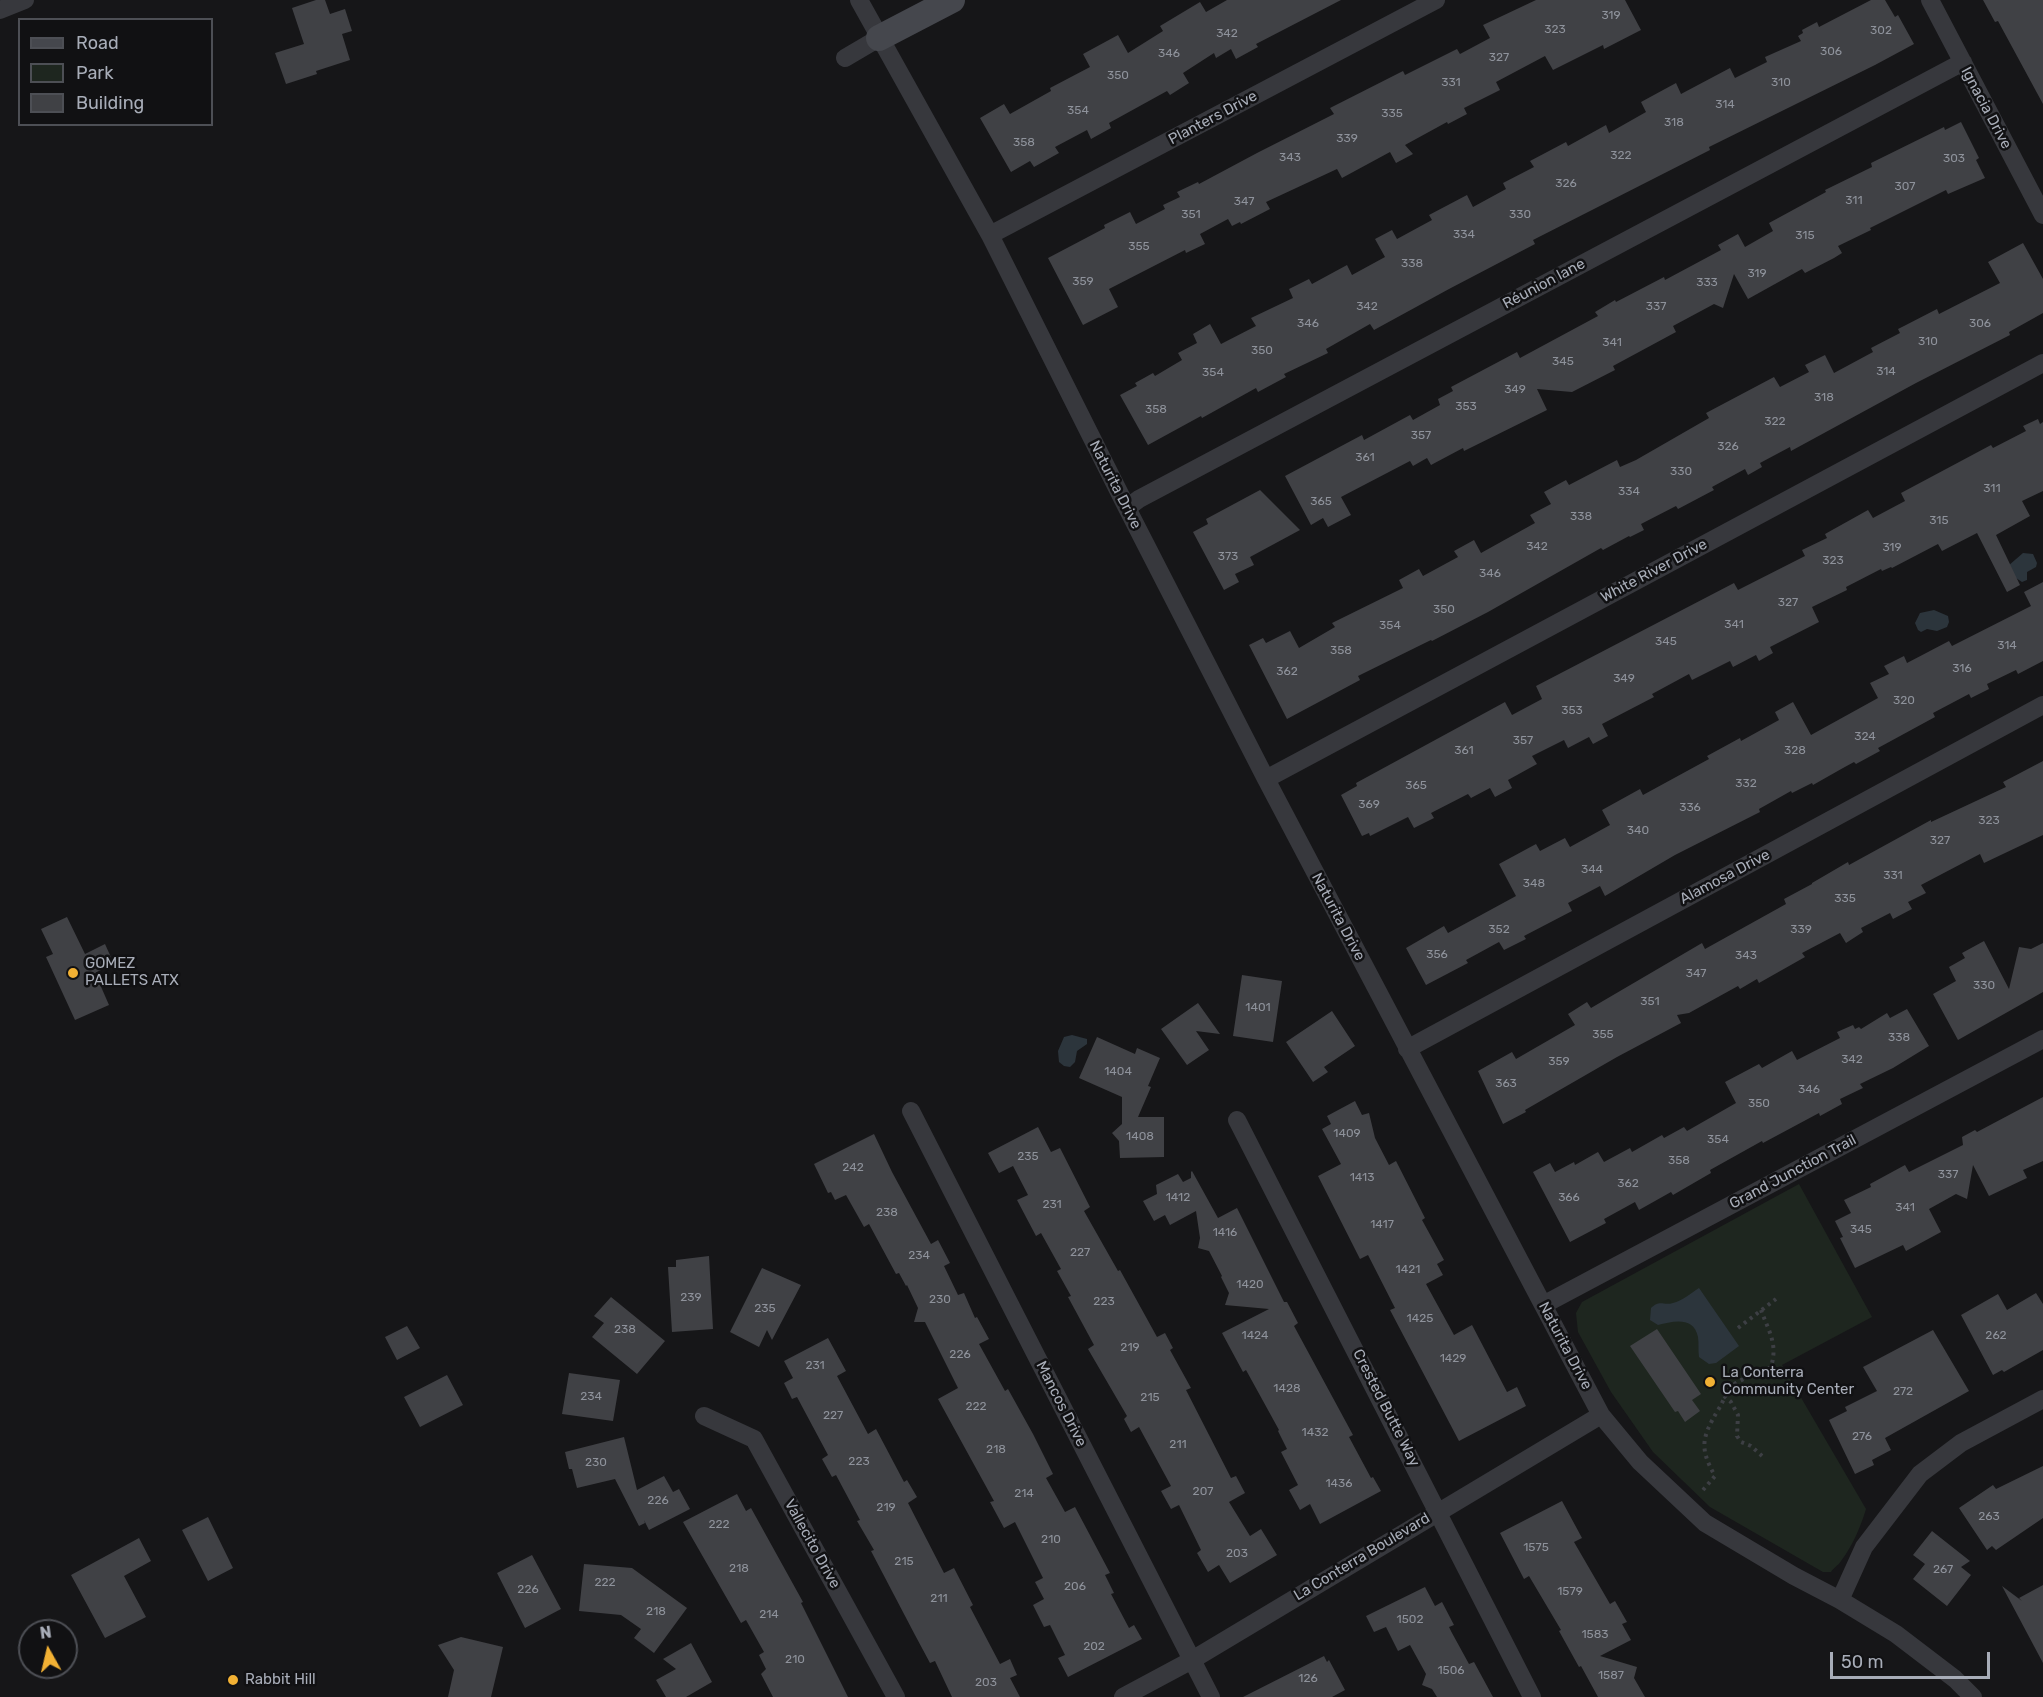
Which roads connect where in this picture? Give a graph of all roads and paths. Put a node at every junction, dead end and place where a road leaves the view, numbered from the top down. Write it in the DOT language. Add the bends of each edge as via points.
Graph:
graph roads {
  1 [pos="24,0"];
  2 [pos="859,0"];
  3 [pos="952,0"];
  4 [pos="1436,0"];
  5 [pos="1930,0"];
  6 [pos="0,10"];
  7 [pos="879,38"];
  8 [pos="845,58"];
  9 [pos="1963,62"];
  10 [pos="2043,215"];
  11 [pos="990,235"];
  12 [pos="2043,363"];
  13 [pos="1126,508"];
  14 [pos="2043,705"];
  15 [pos="1266,779"];
  16 [pos="2043,1039"];
  17 [pos="1407,1049"];
  18 [pos="911,1111"];
  19 [pos="1238,1120"];
  20 [pos="1776,1299"];
  21 [pos="1543,1305"];
  22 [pos="1761,1310"];
  23 [pos="1738,1328"];
  24 [pos="1724,1396"];
  25 [pos="2043,1399"];
  26 [pos="1600,1415"];
  27 [pos="704,1416"];
  28 [pos="1762,1456"];
  29 [pos="1703,1490"];
  30 [pos="1438,1511"];
  31 [pos="1840,1600"];
  32 [pos="1192,1660"];
  33 [pos="896,1697"];
  34 [pos="1123,1697"];
  35 [pos="1211,1697"];
  36 [pos="1532,1697"];
  37 [pos="1972,1697"];
  1 -- 6 [label="street"];
  2 -- 7 [label="street, Naturita Drive"];
  3 -- 7 [label="street"];
  4 -- 11 [label="street, Planters Drive"];
  5 -- 9 [label="street, Ignacia Drive"];
  7 -- 8 [label="street"];
  7 -- 11 [label="street, Naturita Drive"];
  9 -- 10 [label="street, Ignacia Drive"];
  9 -- 13 [label="street, Réunion lane"];
  11 -- 13 [label="street, Naturita Drive"];
  12 -- 15 [label="street, White River Drive"];
  13 -- 15 [label="street, Naturita Drive"];
  14 -- 17 [label="street, Alamosa Drive"];
  15 -- 17 [label="street, Naturita Drive"];
  16 -- 21 [label="street, Grand Junction Trail"];
  17 -- 21 [label="street, Naturita Drive"];
  18 -- 32 [label="street, Mancos Drive"];
  19 -- 30 [label="street, Crested Butte Way"];
  20 -- 22 [label="path"];
  21 -- 26 [label="street, Naturita Drive"];
  22 -- 23 [label="path"];
  22 -- 24 [label="path" via="1773,1338 1775,1354 1771,1367 1736,1383"];
  24 -- 28 [label="path" via="1738,1415 1737,1436"];
  24 -- 29 [label="path" via="1705,1436 1703,1446 1715,1476"];
  25 -- 31 [label="street" via="1961,1443 1920,1474 1864,1547"];
  26 -- 30 [label="street, La Conterra Boulevard"];
  26 -- 31 [label="street, Naturita Drive" via="1640,1462 1705,1523"];
  27 -- 33 [label="street, Vallecito Drive" via="754,1439"];
  30 -- 32 [label="street, La Conterra Boulevard"];
  30 -- 36 [label="street, Crested Butte Way"];
  31 -- 37 [label="street, Naturita Drive" via="1896,1634 1955,1679"];
  32 -- 34 [label="street, La Conterra Boulevard"];
  32 -- 35 [label="street, Mancos Drive"];
}
